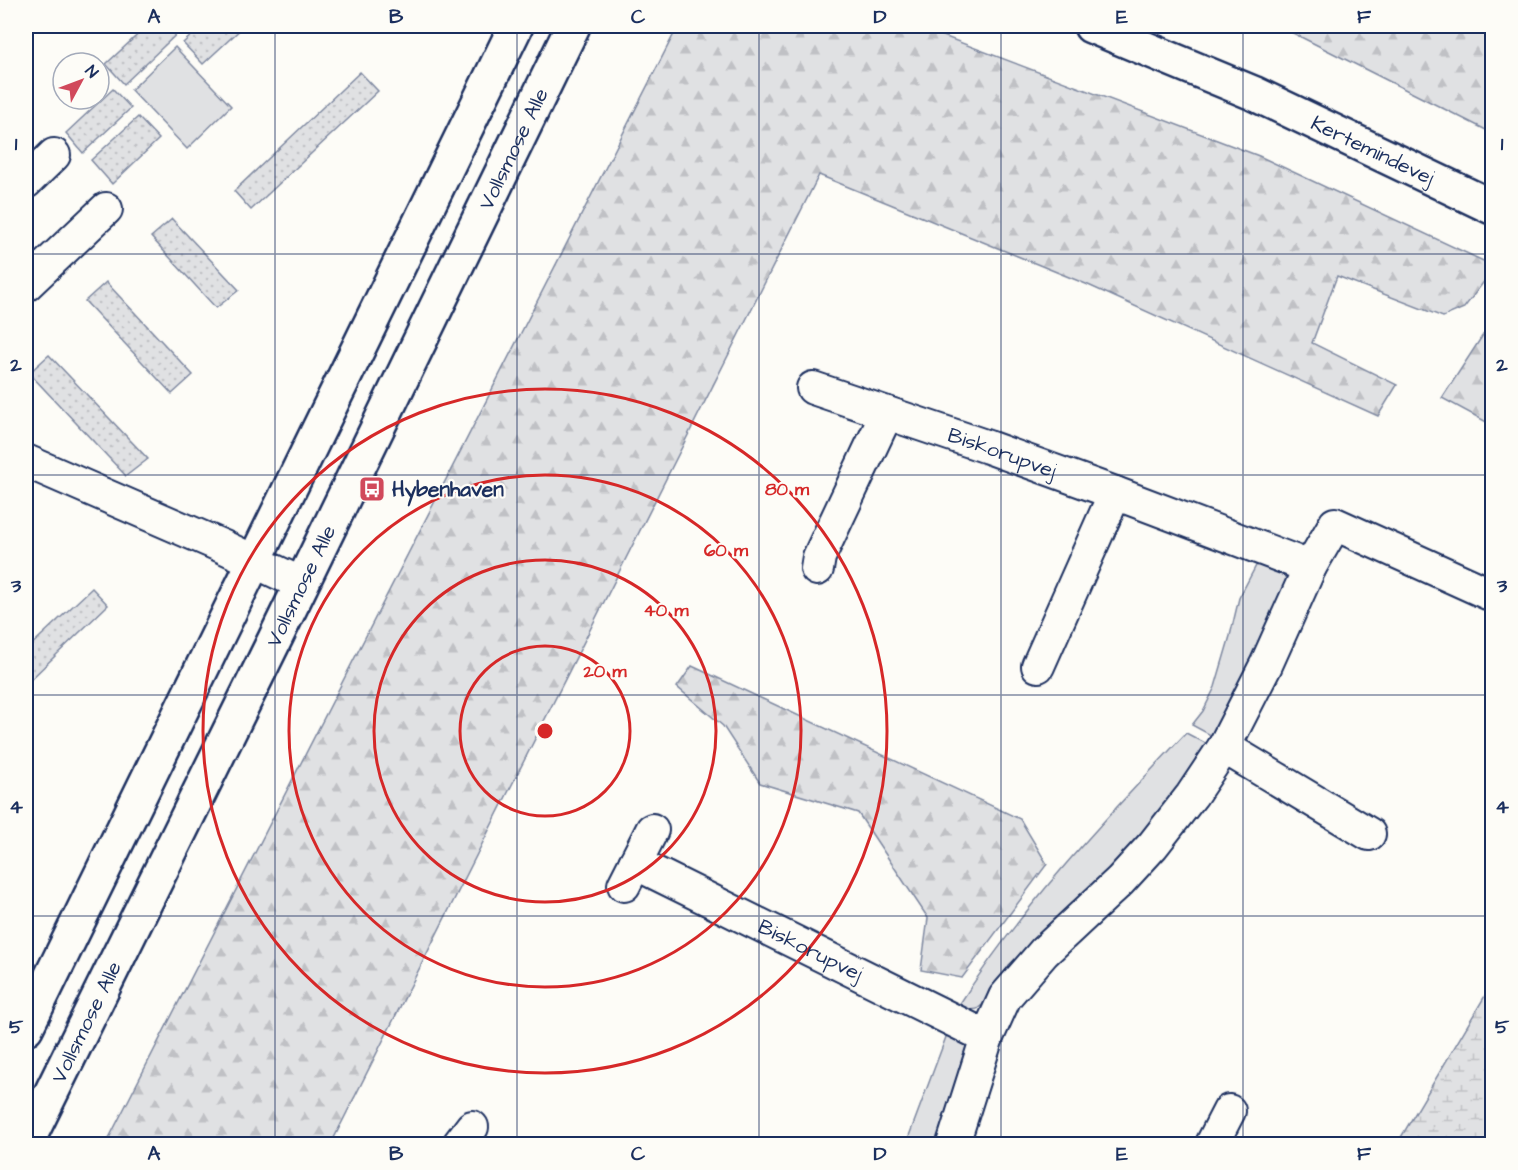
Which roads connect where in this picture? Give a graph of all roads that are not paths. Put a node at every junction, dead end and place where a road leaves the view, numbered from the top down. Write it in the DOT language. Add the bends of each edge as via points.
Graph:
graph roads {
  1 [pos="516,26"];
  2 [pos="573,26"];
  3 [pos="1091,26"];
  4 [pos="1136,26"];
  5 [pos="1252,93"];
  6 [pos="54,155"];
  7 [pos="26,182"];
  8 [pos="1492,207"];
  9 [pos="106,209"];
  10 [pos="26,285"];
  11 [pos="813,388"];
  12 [pos="887,413"];
  13 [pos="26,461"];
  14 [pos="1115,493"];
  15 [pos="254,561"];
  16 [pos="1310,567"];
  17 [pos="817,569"];
  18 [pos="302,584"];
  19 [pos="1492,595"];
  20 [pos="1038,666"];
  21 [pos="1224,747"];
  22 [pos="652,830"];
  23 [pos="1369,834"];
  24 [pos="26,1028"];
  25 [pos="987,1037"];
  26 [pos="1229,1111"];
  27 [pos="958,1143"];
  28 [pos="26,1144"];
  29 [pos="1212,1144"];
  1 -- 15 [label="street"];
  2 -- 18 [label="street, Vollsmose Alle"];
  3 -- 5 [label="street, Kertemindevej"];
  4 -- 5 [label="street, Kertemindevej"];
  5 -- 8 [label="street, Kertemindevej"];
  6 -- 7 [label="street"];
  9 -- 10 [label="street"];
  11 -- 12 [label="street, Biskorupvej"];
  12 -- 14 [label="street, Biskorupvej"];
  12 -- 17 [label="street" via="819,557"];
  13 -- 15 [label="street"];
  14 -- 16 [label="street, Biskorupvej"];
  14 -- 20 [label="street"];
  15 -- 18 [label="street"];
  15 -- 24 [label="street"];
  16 -- 19 [label="street" via="1335,524"];
  16 -- 21 [label="street"];
  18 -- 28 [label="street, Vollsmose Alle"];
  21 -- 23 [label="street"];
  21 -- 25 [label="street" via="1153,845 1044,952 1005,997"];
  22 -- 25 [label="street, Biskorupvej" via="630,874"];
  25 -- 27 [label="street"];
  26 -- 29 [label="street"];
}
